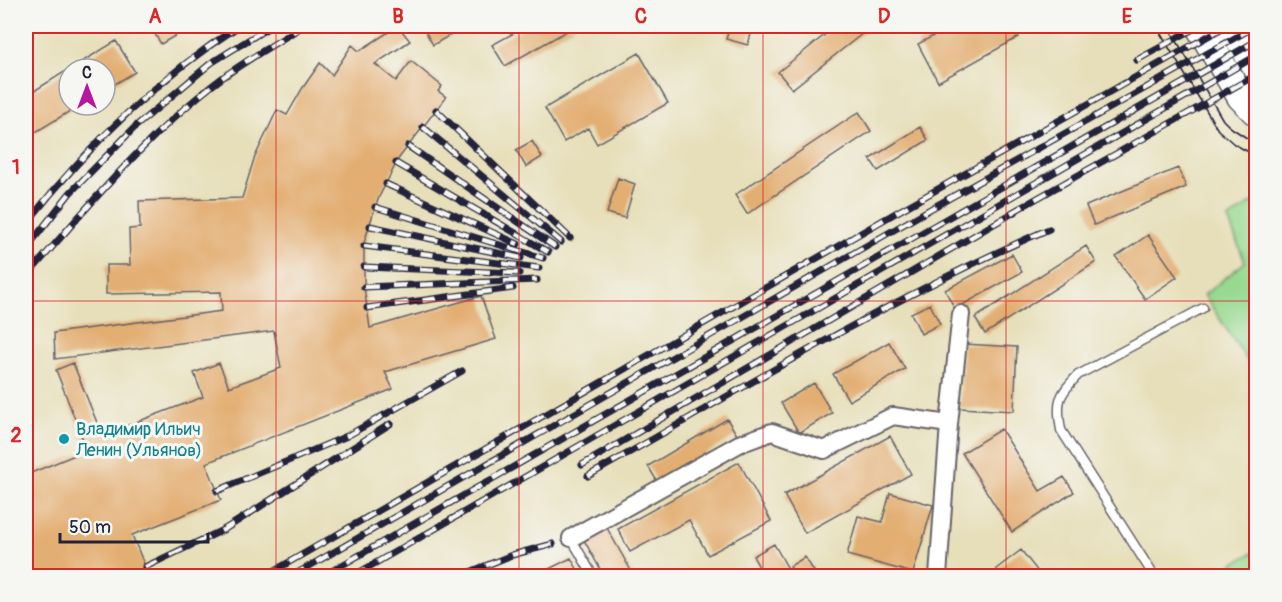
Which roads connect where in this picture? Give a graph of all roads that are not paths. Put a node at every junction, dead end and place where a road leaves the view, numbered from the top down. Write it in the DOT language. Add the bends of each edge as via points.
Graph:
graph roads {
  1 [pos="1199,26"];
  2 [pos="1228,26"];
  3 [pos="1257,69"];
  4 [pos="1257,112"];
  5 [pos="1203,308"];
  6 [pos="961,314"];
  7 [pos="950,424"];
  8 [pos="571,538"];
  9 [pos="593,576"];
  10 [pos="938,576"];
  11 [pos="1154,576"];
  1 -- 4 [label="main road" via="1241,97"];
  2 -- 3 [label="main road"];
  5 -- 11 [label="lane" via="1078,375 1064,390 1057,407 1061,429"];
  6 -- 7 [label="street"];
  7 -- 8 [label="street" via="893,416 824,450 772,432 739,444"];
  7 -- 10 [label="street"];
  8 -- 9 [label="lane"];
}
